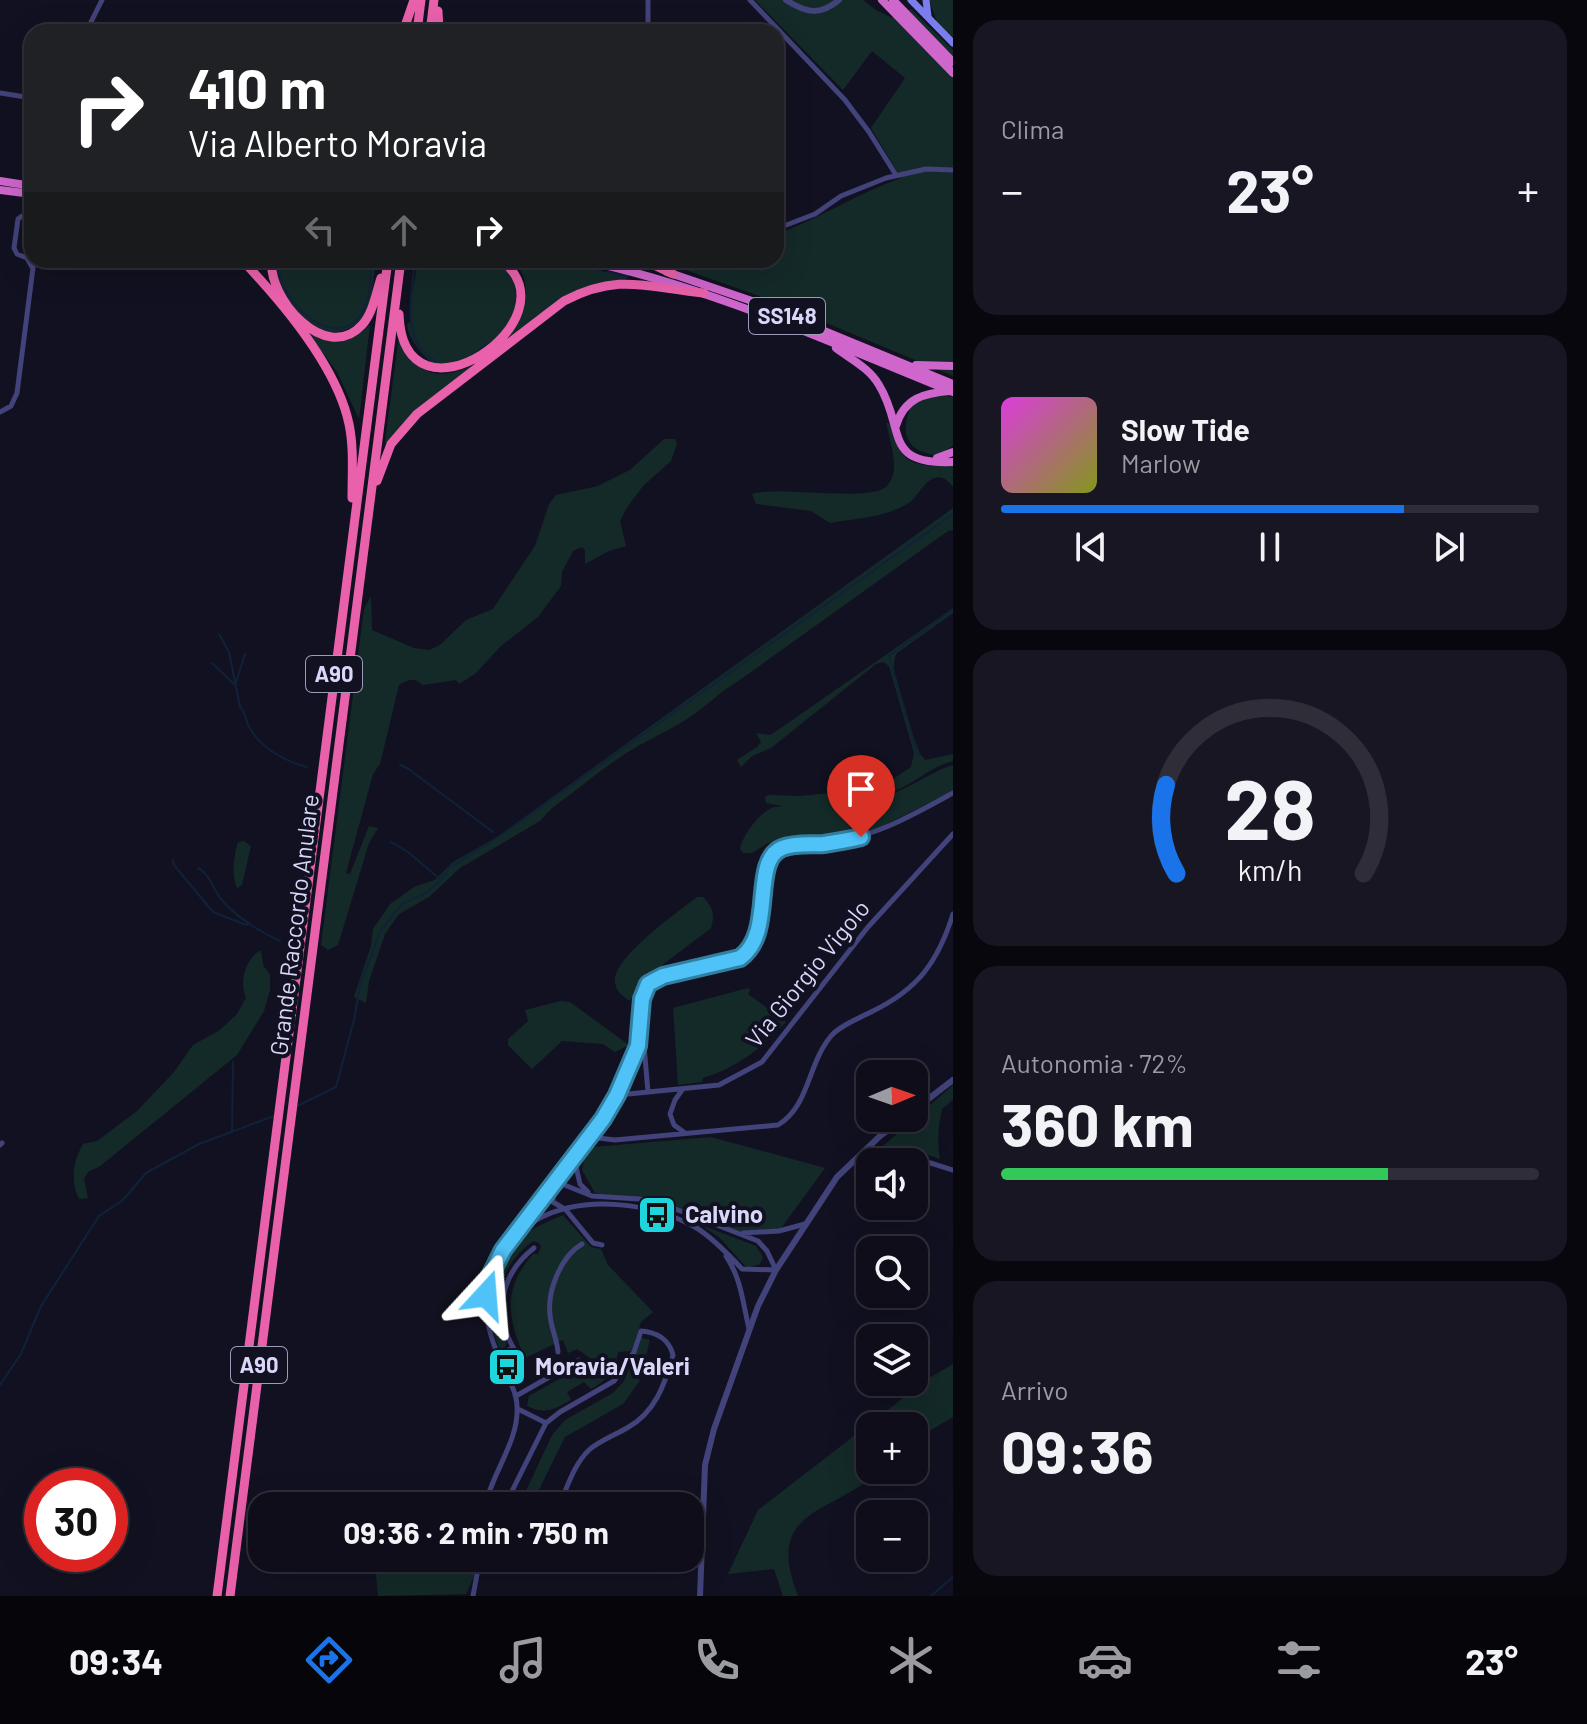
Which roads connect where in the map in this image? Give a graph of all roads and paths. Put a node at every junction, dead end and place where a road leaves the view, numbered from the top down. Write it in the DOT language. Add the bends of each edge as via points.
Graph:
graph roads {
  1 [pos="102,0"];
  2 [pos="414,0"];
  3 [pos="421,0"];
  4 [pos="436,0"];
  5 [pos="648,0"];
  6 [pos="750,0"];
  7 [pos="786,0"];
  8 [pos="839,0"];
  9 [pos="876,0"];
  10 [pos="882,0"];
  11 [pos="893,0"];
  12 [pos="911,0"];
  13 [pos="926,0"];
  14 [pos="895,14"];
  15 [pos="929,18"];
  16 [pos="90,24"];
  17 [pos="406,24"];
  18 [pos="418,24"];
  19 [pos="432,24"];
  20 [pos="438,24"];
  21 [pos="648,24"];
  22 [pos="773,24"];
  23 [pos="784,36"];
  24 [pos="953,43"];
  25 [pos="953,62"];
  26 [pos="953,73"];
  27 [pos="0,93"];
  28 [pos="24,97"];
  29 [pos="953,170"];
  30 [pos="896,175"];
  31 [pos="0,182"];
  32 [pos="24,185"];
  33 [pos="0,192"];
  34 [pos="24,194"];
  35 [pos="24,216"];
  36 [pos="784,226"];
  37 [pos="24,257"];
  38 [pos="32,268"];
  39 [pos="248,268"];
  40 [pos="273,268"];
  41 [pos="385,268"];
  42 [pos="387,268"];
  43 [pos="400,268"];
  44 [pos="510,268"];
  45 [pos="619,268"];
  46 [pos="652,268"];
  47 [pos="660,268"];
  48 [pos="673,274"];
  49 [pos="397,286"];
  50 [pos="704,293"];
  51 [pos="826,341"];
  52 [pos="899,362"];
  53 [pos="953,366"];
  54 [pos="953,389"];
  55 [pos="0,412"];
  56 [pos="895,430"];
  57 [pos="953,452"];
  58 [pos="929,461"];
  59 [pos="953,462"];
  60 [pos="352,539"];
  61 [pos="365,539"];
  62 [pos="953,793"];
  63 [pos="953,834"];
  64 [pos="953,914"];
  65 [pos="642,1022"];
  66 [pos="953,1080"];
  67 [pos="682,1090"];
  68 [pos="648,1092"];
  69 [pos="617,1095"];
  70 [pos="928,1099"];
  71 [pos="887,1132"];
  72 [pos="686,1134"];
  73 [pos="589,1137"];
  74 [pos="574,1157"];
  75 [pos="851,1162"];
  76 [pos="953,1170"];
  77 [pos="553,1187"];
  78 [pos="592,1196"];
  79 [pos="566,1210"];
  80 [pos="805,1224"];
  81 [pos="741,1233"];
  82 [pos="511,1241"];
  83 [pos="582,1244"];
  84 [pos="602,1245"];
  85 [pos="534,1248"];
  86 [pos="721,1248"];
  87 [pos="776,1270"];
  88 [pos="749,1329"];
  89 [pos="513,1348"];
  90 [pos="558,1352"];
  91 [pos="497,1355"];
  92 [pos="520,1358"];
  93 [pos="579,1360"];
  94 [pos="516,1396"];
  95 [pos="518,1409"];
  96 [pos="546,1423"];
  97 [pos="490,1492"];
  98 [pos="512,1492"];
  99 [pos="566,1492"];
  100 [pos="477,1572"];
  101 [pos="217,1596"];
  102 [pos="230,1596"];
  103 [pos="473,1596"];
  104 [pos="700,1596"];
  1 -- 16 [label="street"];
  2 -- 17 [label="highway"];
  3 -- 18 [label="highway"];
  4 -- 19 [label="highway"];
  4 -- 20 [label="highway"];
  5 -- 21 [label="street"];
  6 -- 22 [label="street"];
  7 -- 8 [label="street" via="815,12"];
  9 -- 14 [label="main road"];
  10 -- 14 [label="highway"];
  11 -- 25 [label="highway"];
  12 -- 15 [label="main road"];
  13 -- 15 [label="main road"];
  14 -- 26 [label="highway"];
  15 -- 24 [label="main road"];
  23 -- 30 [label="street" via="845,100"];
  27 -- 28 [label="street"];
  29 -- 30 [label="street"];
  30 -- 36 [label="street"];
  31 -- 32 [label="highway"];
  33 -- 34 [label="highway"];
  35 -- 37 [label="street" via="18,219 14,248"];
  38 -- 55 [label="street" via="17,393"];
  39 -- 60 [label="highway" via="323,362 340,393 352,444"];
  40 -- 41 [label="highway" via="274,282 301,321 313,332 334,337 353,332 365,321"];
  42 -- 60 [label="highway, Grande Raccordo Anulare / A90"];
  43 -- 49 [label="highway, Grande Raccordo Anulare / A90"];
  44 -- 49 [label="highway" via="520,286 517,317 491,346 457,368 435,368 409,351 400,327"];
  45 -- 50 [label="highway, SS148"];
  46 -- 48 [label="highway, SS148"];
  47 -- 48 [label="highway"];
  48 -- 52 [label="highway, SS148"];
  49 -- 61 [label="highway, Grande Raccordo Anulare / A90"];
  50 -- 51 [label="highway, SS148"];
  50 -- 61 [label="highway" via="613,284 577,295 545,313 425,406 397,436 379,474"];
  51 -- 54 [label="highway, SS148"];
  51 -- 56 [label="highway" via="875,380"];
  52 -- 53 [label="highway"];
  52 -- 54 [label="highway, SS148"];
  54 -- 56 [label="highway" via="911,401"];
  56 -- 58 [label="highway" via="905,451"];
  57 -- 58 [label="highway"];
  58 -- 59 [label="highway"];
  60 -- 101 [label="highway, Grande Raccordo Anulare / A90"];
  61 -- 102 [label="highway, Grande Raccordo Anulare / A90"];
  62 -- 65 [label="street" via="875,833 778,849 767,862 757,938 750,951 652,980 642,999"];
  63 -- 67 [label="street, Via Giorgio Vigolo" via="868,927 762,1062 719,1085"];
  64 -- 72 [label="street" via="925,975 889,1003 833,1033 792,1116 771,1126"];
  65 -- 68 [label="street"];
  65 -- 69 [label="street"];
  66 -- 70 [label="street"];
  67 -- 68 [label="street, Via Giorgio Vigolo"];
  67 -- 72 [label="street" via="670,1114"];
  68 -- 69 [label="street, Via Giorgio Vigolo"];
  69 -- 73 [label="street"];
  71 -- 75 [label="street"];
  72 -- 73 [label="street"];
  73 -- 74 [label="street"];
  74 -- 77 [label="street"];
  74 -- 78 [label="street" via="580,1184"];
  75 -- 76 [label="street" via="902,1154"];
  75 -- 80 [label="street"];
  77 -- 78 [label="street" via="562,1184"];
  77 -- 79 [label="street" via="553,1202"];
  77 -- 82 [label="street"];
  78 -- 81 [label="street" via="665,1205"];
  79 -- 82 [label="street" via="538,1219"];
  79 -- 84 [label="street" via="593,1243"];
  79 -- 86 [label="street" via="652,1209 699,1229"];
  80 -- 81 [label="street"];
  80 -- 87 [label="street"];
  81 -- 87 [label="street" via="758,1241"];
  82 -- 91 [label="street" via="491,1274 486,1295 485,1317"];
  83 -- 90 [label="street" via="571,1251 553,1284 549,1311"];
  85 -- 89 [label="street" via="506,1282 502,1305"];
  86 -- 87 [label="street" via="742,1269"];
  86 -- 88 [label="street" via="735,1269"];
  87 -- 88 [label="street"];
  88 -- 104 [label="street" via="705,1465"];
  89 -- 91 [label="street"];
  89 -- 92 [label="street"];
  91 -- 94 [label="street"];
  93 -- 94 [label="street"];
  94 -- 95 [label="street"];
  95 -- 96 [label="street"];
  95 -- 97 [label="street"];
  96 -- 98 [label="street"];
  96 -- 99 [label="street" via="614,1381 641,1331 658,1335 672,1348 661,1390 647,1413 590,1449"];
  100 -- 103 [label="street"];
}
